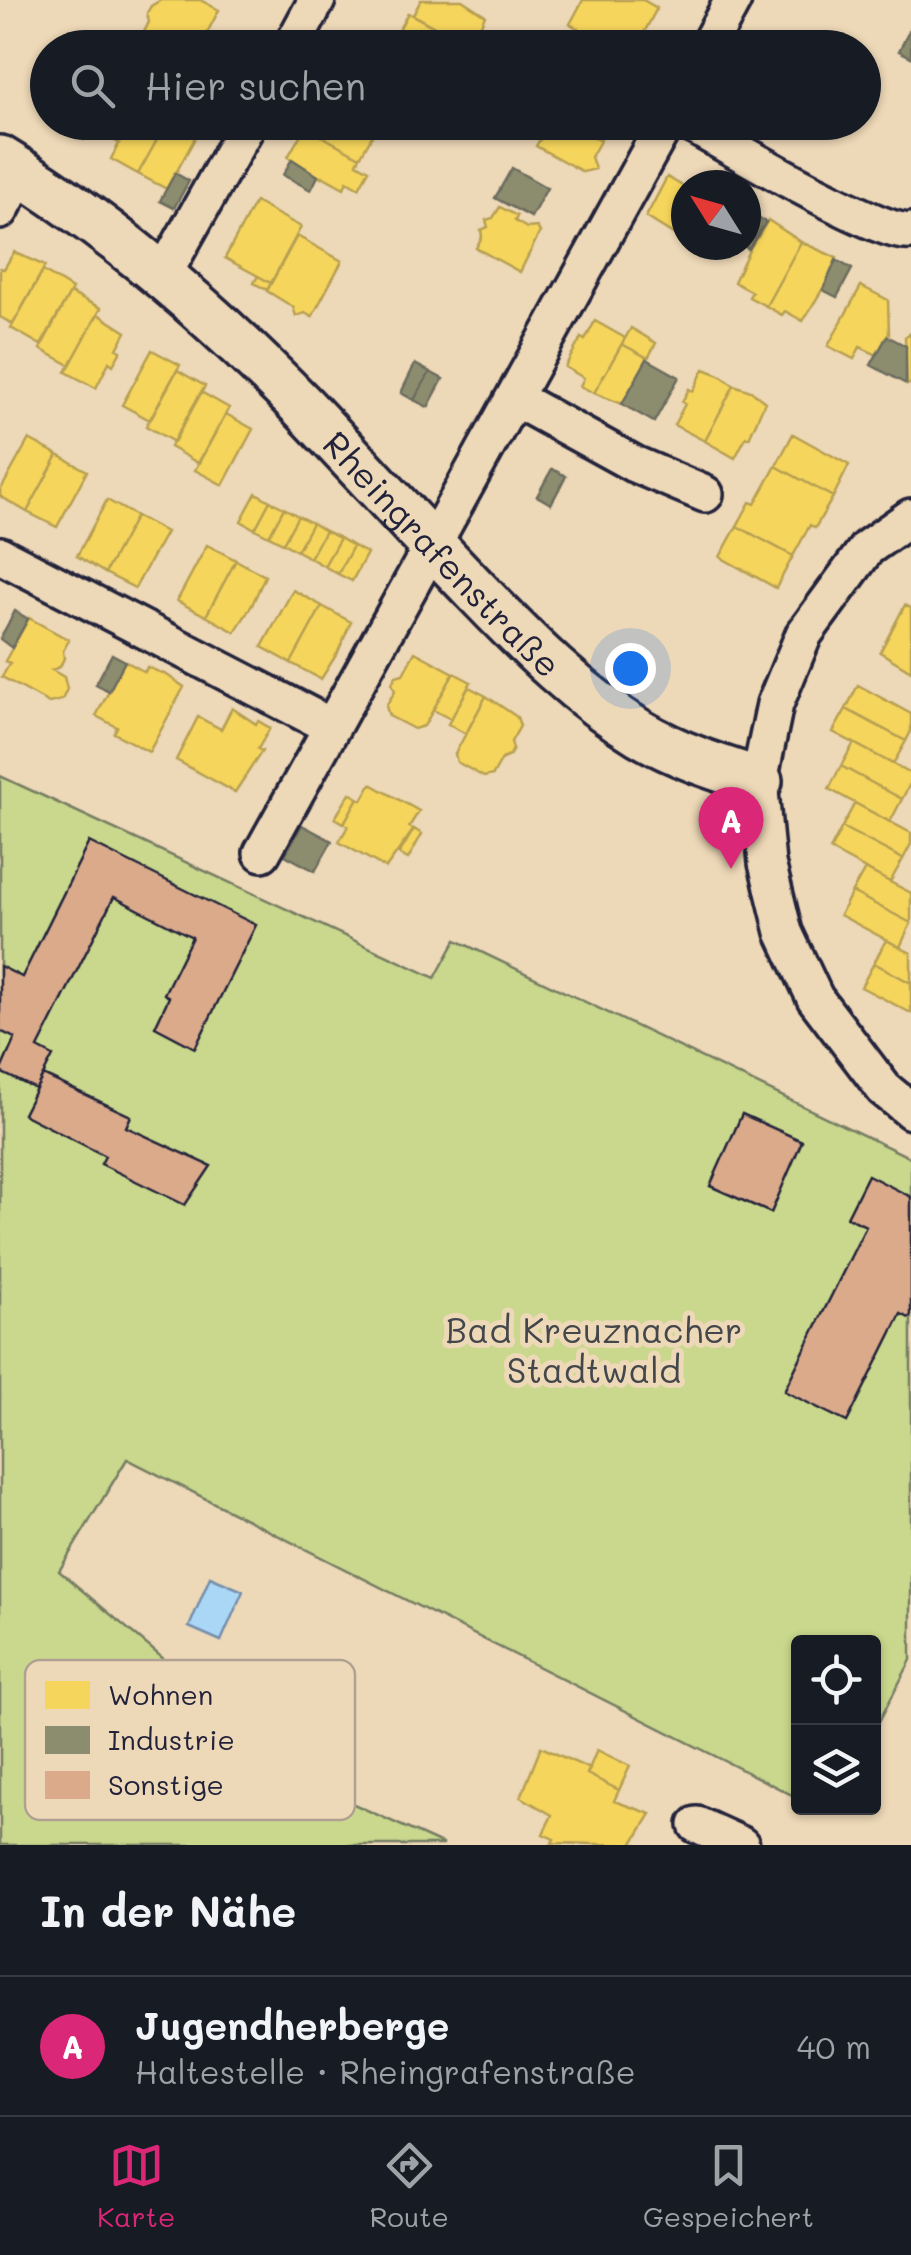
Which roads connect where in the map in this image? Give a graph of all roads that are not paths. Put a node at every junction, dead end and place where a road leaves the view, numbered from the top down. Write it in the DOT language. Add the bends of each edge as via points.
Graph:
graph roads {
  1 [pos="317,0"];
  2 [pos="733,0"];
  3 [pos="301,30"];
  4 [pos="717,30"];
  5 [pos="239,140"];
  6 [pos="656,140"];
  7 [pos="720,140"];
  8 [pos="10,166"];
  9 [pos="0,211"];
  10 [pos="911,231"];
  11 [pos="162,277"];
  12 [pos="514,398"];
  13 [pos="705,494"];
  14 [pos="911,517"];
  15 [pos="431,544"];
  16 [pos="0,555"];
  17 [pos="332,727"];
  18 [pos="759,780"];
  19 [pos="262,853"];
  20 [pos="911,1111"];
  21 [pos="697,1825"];
  22 [pos="740,1845"];
  1 -- 3 [label="street"];
  2 -- 4 [label="street"];
  5 -- 11 [label="street"];
  6 -- 12 [label="street"];
  7 -- 10 [label="street" via="861,217 903,234"];
  8 -- 9 [label="street"];
  8 -- 11 [label="street, Rheingrafenstraße"];
  11 -- 15 [label="street, Rheingrafenstraße" via="288,393"];
  12 -- 13 [label="street" via="634,464"];
  12 -- 15 [label="street"];
  14 -- 18 [label="street" via="867,548 804,634 775,704"];
  15 -- 17 [label="street"];
  15 -- 18 [label="street, Rheingrafenstraße" via="538,655 594,702 698,762"];
  16 -- 17 [label="street"];
  17 -- 19 [label="street"];
  18 -- 20 [label="street" via="766,863 784,932 815,998 884,1088"];
  21 -- 22 [label="street"];
}
